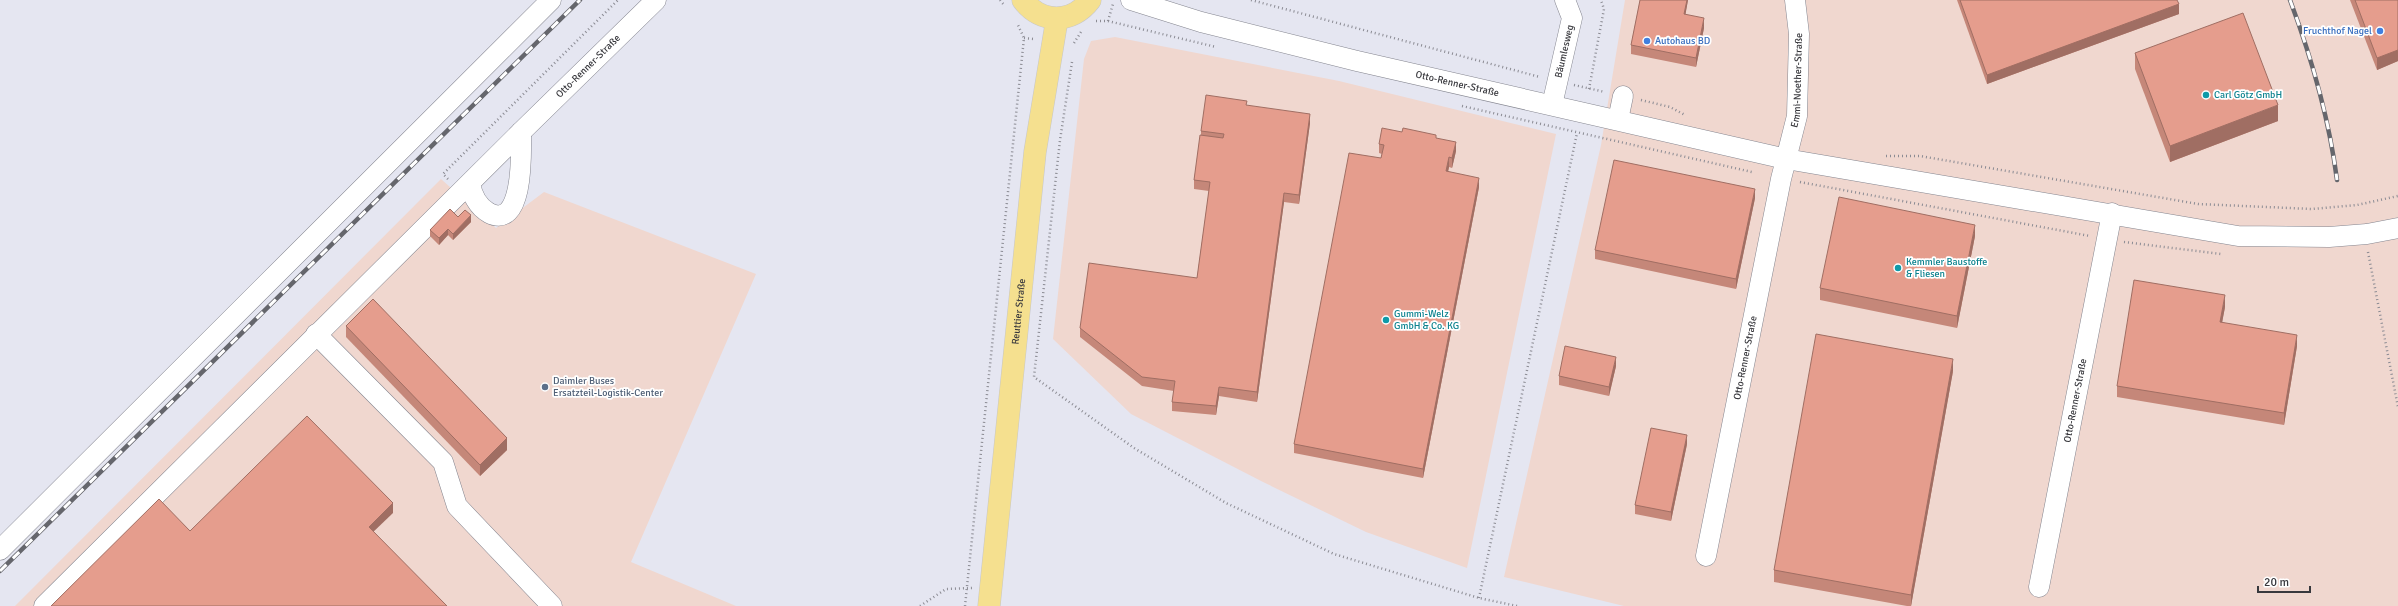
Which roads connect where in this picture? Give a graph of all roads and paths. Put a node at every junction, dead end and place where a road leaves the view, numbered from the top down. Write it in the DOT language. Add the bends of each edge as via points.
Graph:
graph roads {
  1 [pos="551,0"];
  2 [pos="618,0"];
  3 [pos="656,0"];
  4 [pos="1023,0"];
  5 [pos="1090,0"];
  6 [pos="1114,0"];
  7 [pos="1132,0"];
  8 [pos="1251,0"];
  9 [pos="1565,0"];
  10 [pos="1601,0"];
  11 [pos="1795,0"];
  12 [pos="1057,19"];
  13 [pos="1108,21"];
  14 [pos="1024,38"];
  15 [pos="1074,42"];
  16 [pos="1073,50"];
  17 [pos="1072,58"];
  18 [pos="1559,82"];
  19 [pos="1589,89"];
  20 [pos="1623,96"];
  21 [pos="1552,105"];
  22 [pos="1690,119"];
  23 [pos="1618,120"];
  24 [pos="521,132"];
  25 [pos="1577,133"];
  26 [pos="1880,157"];
  27 [pos="1786,159"];
  28 [pos="466,187"];
  29 [pos="2398,196"];
  30 [pos="2112,213"];
  31 [pos="2398,228"];
  32 [pos="2367,234"];
  33 [pos="316,334"];
  34 [pos="2398,407"];
  35 [pos="0,550"];
  36 [pos="1706,556"];
  37 [pos="2040,587"];
  38 [pos="967,588"];
  39 [pos="990,597"];
  40 [pos="1479,598"];
  41 [pos="44,606"];
  42 [pos="552,606"];
  43 [pos="920,606"];
  44 [pos="965,606"];
  45 [pos="1517,606"];
  1 -- 35 [label="street"];
  2 -- 28 [label="path" via="443,174"];
  3 -- 24 [label="street, Otto-Renner-Straße"];
  4 -- 12 [label="main road" via="1036,13"];
  5 -- 12 [label="main road" via="1072,16"];
  6 -- 13 [label="path"];
  7 -- 21 [label="street, Otto-Renner-Straße" via="1201,22 1357,61"];
  8 -- 18 [label="path"];
  9 -- 18 [label="street, Bäumlesweg" via="1572,18"];
  10 -- 19 [label="path" via="1604,9"];
  11 -- 27 [label="street, Emmi-Noether-Straße" via="1799,34 1797,116"];
  12 -- 39 [label="main road, Reuttier Straße" via="1034,160"];
  14 -- 38 [label="path"];
  15 -- 16 [label="path"];
  17 -- 40 [label="path" via="1060,140 1034,377 1134,448 1226,503 1334,554"];
  18 -- 19 [label="path"];
  18 -- 21 [label="street, Bäumlesweg"];
  19 -- 20 [label="path"];
  20 -- 22 [label="path" via="1670,107"];
  20 -- 23 [label="street"];
  21 -- 23 [label="street, Otto-Renner-Straße"];
  23 -- 27 [label="street, Otto-Renner-Straße"];
  24 -- 28 [label="street, Otto-Renner-Straße"];
  24 -- 28 [label="street" via="520,178 511,216 482,210 472,191"];
  25 -- 40 [label="path"];
  26 -- 29 [label="path" via="1920,156 2198,204 2312,209 2357,205"];
  27 -- 30 [label="street, Otto-Renner-Straße" via="1912,182"];
  27 -- 36 [label="street, Otto-Renner-Straße"];
  28 -- 33 [label="street, Otto-Renner-Straße"];
  30 -- 32 [label="street, Otto-Renner-Straße" via="2238,236 2305,238"];
  30 -- 37 [label="street, Otto-Renner-Straße"];
  31 -- 32 [label="street, Otto-Renner-Straße"];
  32 -- 34 [label="path" via="2368,251"];
  33 -- 41 [label="street, Otto-Renner-Straße"];
  33 -- 42 [label="street" via="443,462 457,506"];
  38 -- 39 [label="path"];
  38 -- 43 [label="path" via="946,589"];
  38 -- 44 [label="path"];
  40 -- 45 [label="path"];
}
